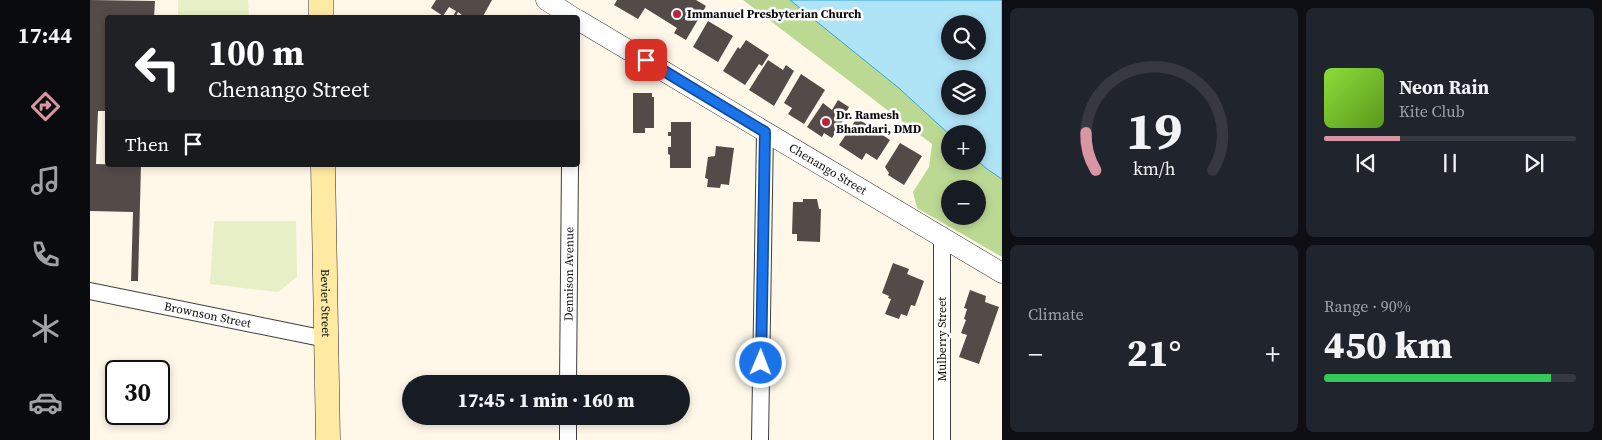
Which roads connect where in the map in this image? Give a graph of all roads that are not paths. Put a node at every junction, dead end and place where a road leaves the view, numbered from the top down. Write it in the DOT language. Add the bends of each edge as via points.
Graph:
graph roads {
  1 [pos="321,0"];
  2 [pos="546,0"];
  3 [pos="321,15"];
  4 [pos="569,15"];
  5 [pos="580,21"];
  6 [pos="765,132"];
  7 [pos="323,167"];
  8 [pos="570,167"];
  9 [pos="942,237"];
  10 [pos="1002,273"];
  11 [pos="90,291"];
  12 [pos="326,339"];
  13 [pos="568,375"];
  14 [pos="568,425"];
  15 [pos="328,440"];
  16 [pos="568,440"];
  17 [pos="760,440"];
  18 [pos="942,440"];
  1 -- 3 [label="main road"];
  2 -- 4 [label="street"];
  5 -- 6 [label="street, Chenango Street"];
  6 -- 9 [label="street, Chenango Street"];
  6 -- 17 [label="street"];
  7 -- 12 [label="main road, Bevier Street"];
  8 -- 13 [label="street, Dennison Avenue"];
  9 -- 10 [label="street, Chenango Street"];
  9 -- 18 [label="street, Mulberry Street"];
  11 -- 12 [label="street, Brownson Street"];
  12 -- 15 [label="main road, Bevier Street"];
  14 -- 16 [label="street"];
}
